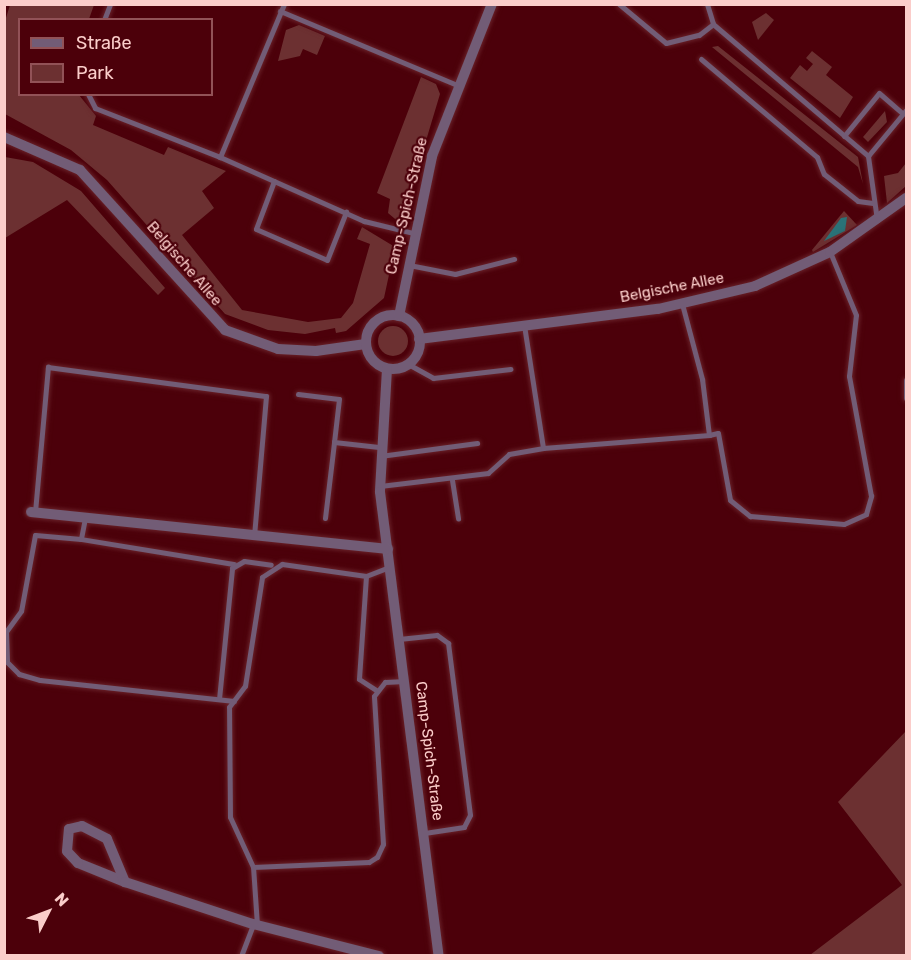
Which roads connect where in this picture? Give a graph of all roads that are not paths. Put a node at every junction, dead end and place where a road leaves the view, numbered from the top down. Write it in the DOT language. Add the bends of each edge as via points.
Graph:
graph roads {
  1 [pos="284,4"];
  2 [pos="492,4"];
  3 [pos="619,4"];
  4 [pos="707,4"];
  5 [pos="280,11"];
  6 [pos="713,24"];
  7 [pos="701,59"];
  8 [pos="457,85"];
  9 [pos="89,96"];
  10 [pos="904,111"];
  11 [pos="844,136"];
  12 [pos="4,137"];
  13 [pos="868,156"];
  14 [pos="220,157"];
  15 [pos="274,181"];
  16 [pos="906,198"];
  17 [pos="873,203"];
  18 [pos="346,212"];
  19 [pos="877,221"];
  20 [pos="413,233"];
  21 [pos="830,252"];
  22 [pos="514,259"];
  23 [pos="409,265"];
  24 [pos="682,304"];
  25 [pos="399,316"];
  26 [pos="524,325"];
  27 [pos="419,339"];
  28 [pos="366,344"];
  29 [pos="408,364"];
  30 [pos="387,369"];
  31 [pos="510,369"];
  32 [pos="906,380"];
  33 [pos="298,394"];
  34 [pos="906,398"];
  35 [pos="709,435"];
  36 [pos="334,442"];
  37 [pos="477,443"];
  38 [pos="543,448"];
  39 [pos="379,451"];
  40 [pos="452,480"];
  41 [pos="379,486"];
  42 [pos="33,512"];
  43 [pos="85,518"];
  44 [pos="325,518"];
  45 [pos="458,519"];
  46 [pos="254,535"];
  47 [pos="81,539"];
  48 [pos="388,549"];
  49 [pos="234,564"];
  50 [pos="272,566"];
  51 [pos="390,567"];
  52 [pos="366,576"];
  53 [pos="399,639"];
  54 [pos="405,681"];
  55 [pos="376,690"];
  56 [pos="219,699"];
  57 [pos="234,701"];
  58 [pos="424,832"];
  59 [pos="254,867"];
  60 [pos="125,882"];
  61 [pos="255,924"];
  62 [pos="241,956"];
  63 [pos="379,956"];
  64 [pos="439,956"];
  1 -- 5 [label="lane"];
  2 -- 8 [label="street, Camp-Spich-Straße"];
  3 -- 6 [label="lane" via="666,43 699,35"];
  4 -- 6 [label="lane"];
  5 -- 8 [label="lane"];
  5 -- 14 [label="lane"];
  6 -- 11 [label="lane"];
  7 -- 17 [label="lane" via="817,156 824,174 858,201"];
  8 -- 20 [label="street, Camp-Spich-Straße" via="432,156"];
  9 -- 14 [label="lane" via="95,108"];
  10 -- 11 [label="lane" via="879,93"];
  10 -- 13 [label="lane"];
  11 -- 13 [label="lane"];
  12 -- 28 [label="street, Belgische Allee" via="80,170 225,330 278,349 316,351"];
  13 -- 17 [label="lane"];
  14 -- 15 [label="lane"];
  15 -- 18 [label="lane"];
  15 -- 18 [label="lane" via="256,229 327,260"];
  16 -- 19 [label="street, Belgische Allee"];
  17 -- 19 [label="lane"];
  18 -- 20 [label="lane"];
  19 -- 21 [label="street, Belgische Allee"];
  20 -- 23 [label="street, Camp-Spich-Straße"];
  21 -- 24 [label="street, Belgische Allee" via="755,286"];
  21 -- 35 [label="lane" via="856,315 849,376 871,496 866,514 844,524 750,516 730,500 718,434"];
  22 -- 23 [label="lane" via="455,274"];
  23 -- 25 [label="street, Camp-Spich-Straße"];
  24 -- 26 [label="street, Belgische Allee"];
  24 -- 35 [label="lane" via="702,379"];
  25 -- 27 [label="street" via="413,325"];
  25 -- 28 [label="street" via="375,322"];
  26 -- 27 [label="street, Belgische Allee"];
  26 -- 38 [label="lane"];
  27 -- 29 [label="street"];
  28 -- 30 [label="street" via="373,360"];
  29 -- 30 [label="street"];
  29 -- 31 [label="lane" via="433,378"];
  30 -- 39 [label="street, Camp-Spich-Straße"];
  32 -- 34 [label="lane"];
  33 -- 36 [label="lane" via="339,399"];
  35 -- 38 [label="lane"];
  36 -- 39 [label="lane"];
  36 -- 44 [label="lane"];
  37 -- 39 [label="lane"];
  38 -- 40 [label="lane" via="509,454 488,473"];
  39 -- 41 [label="street, Camp-Spich-Straße"];
  40 -- 41 [label="lane"];
  40 -- 45 [label="lane"];
  41 -- 48 [label="street, Camp-Spich-Straße"];
  42 -- 43 [label="street"];
  42 -- 46 [label="lane" via="48,367 266,396"];
  43 -- 46 [label="street"];
  43 -- 47 [label="lane"];
  46 -- 48 [label="street"];
  47 -- 49 [label="lane"];
  47 -- 56 [label="lane" via="35,535 21,611 6,632 7,662 19,674 40,680"];
  48 -- 51 [label="street, Camp-Spich-Straße"];
  49 -- 50 [label="lane"];
  49 -- 56 [label="lane"];
  50 -- 52 [label="lane"];
  50 -- 57 [label="lane" via="262,577 245,686"];
  51 -- 52 [label="lane"];
  51 -- 53 [label="street, Camp-Spich-Straße"];
  52 -- 55 [label="lane" via="359,679"];
  53 -- 54 [label="street, Camp-Spich-Straße"];
  53 -- 58 [label="lane" via="437,635 448,643 469,803 464,827"];
  54 -- 55 [label="lane" via="385,682"];
  54 -- 58 [label="street, Camp-Spich-Straße"];
  55 -- 59 [label="lane" via="382,851 369,862"];
  56 -- 57 [label="lane"];
  57 -- 59 [label="lane" via="229,707 230,817"];
  58 -- 64 [label="street, Camp-Spich-Straße"];
  59 -- 61 [label="lane"];
  60 -- 60 [label="street" via="107,839 82,826 69,829 67,851 78,863"];
  60 -- 61 [label="street"];
  61 -- 62 [label="lane"];
  61 -- 63 [label="street"];
}
